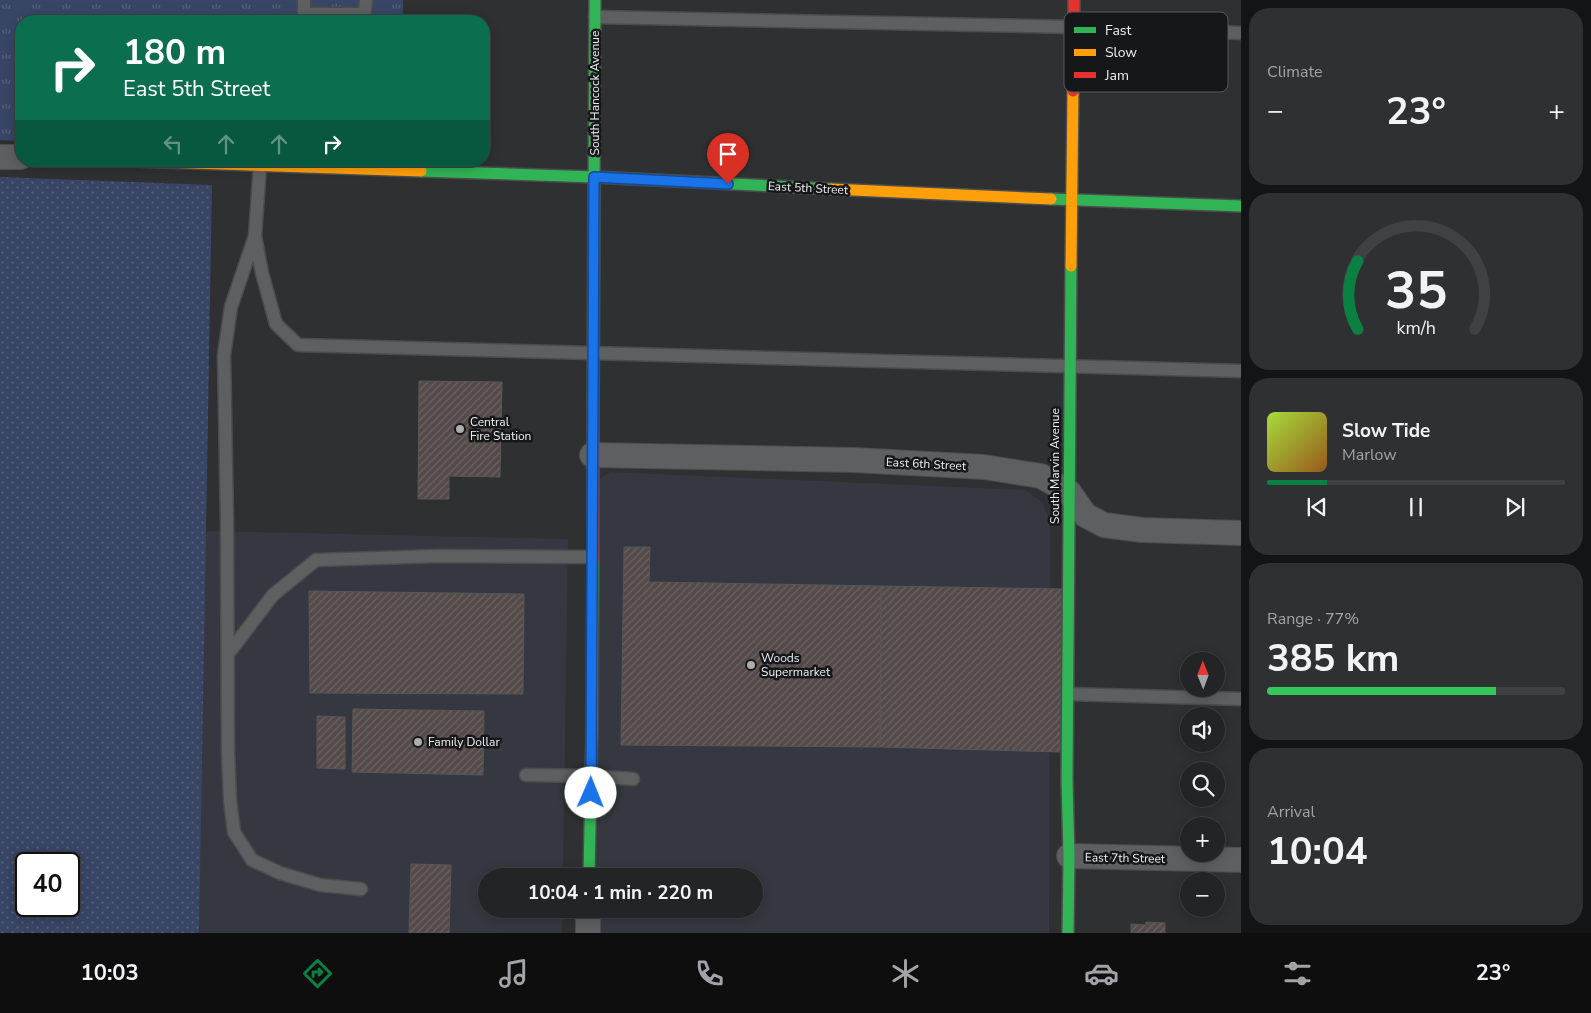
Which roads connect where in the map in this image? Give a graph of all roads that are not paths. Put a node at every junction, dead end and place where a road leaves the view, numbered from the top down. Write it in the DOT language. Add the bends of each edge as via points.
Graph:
graph roads {
  1 [pos="304,0"];
  2 [pos="366,0"];
  3 [pos="595,0"];
  4 [pos="304,15"];
  5 [pos="365,15"];
  6 [pos="595,17"];
  7 [pos="1064,27"];
  8 [pos="1228,33"];
  9 [pos="1241,33"];
  10 [pos="1073,92"];
  11 [pos="0,157"];
  12 [pos="15,157"];
  13 [pos="260,167"];
  14 [pos="378,167"];
  15 [pos="594,177"];
  16 [pos="1071,200"];
  17 [pos="1241,206"];
  18 [pos="255,236"];
  19 [pos="592,352"];
  20 [pos="1070,366"];
  21 [pos="1241,371"];
  22 [pos="592,455"];
  23 [pos="1069,492"];
  24 [pos="1241,533"];
  25 [pos="592,557"];
  26 [pos="228,654"];
  27 [pos="1068,694"];
  28 [pos="1241,699"];
  29 [pos="526,775"];
  30 [pos="591,776"];
  31 [pos="633,778"];
  32 [pos="1069,856"];
  33 [pos="1241,860"];
  34 [pos="589,868"];
  35 [pos="361,889"];
  36 [pos="588,918"];
  37 [pos="588,933"];
  38 [pos="1068,933"];
  1 -- 4 [label="lane"];
  2 -- 5 [label="lane"];
  3 -- 6 [label="street, South Hancock Avenue"];
  6 -- 7 [label="lane"];
  6 -- 15 [label="street, South Hancock Avenue"];
  8 -- 9 [label="lane"];
  10 -- 16 [label="street, South Marvin Avenue"];
  11 -- 12 [label="street"];
  13 -- 18 [label="lane"];
  14 -- 15 [label="street, East 5th Street"];
  15 -- 16 [label="street, East 5th Street"];
  15 -- 19 [label="street, South Hancock Avenue"];
  16 -- 17 [label="street, East 5th Street"];
  16 -- 20 [label="street, South Marvin Avenue"];
  18 -- 19 [label="lane" via="276,324 298,345"];
  18 -- 26 [label="lane" via="231,307 224,355"];
  19 -- 20 [label="lane"];
  19 -- 22 [label="street, South Hancock Avenue"];
  20 -- 21 [label="lane"];
  20 -- 23 [label="street, South Marvin Avenue"];
  22 -- 23 [label="street, East 6th Street" via="854,460 984,467 1041,476"];
  22 -- 25 [label="street, South Hancock Avenue"];
  23 -- 24 [label="street, East 6th Street" via="1085,515 1104,525 1142,530"];
  23 -- 27 [label="street, South Marvin Avenue"];
  25 -- 26 [label="lane" via="438,556 316,560 273,595"];
  25 -- 30 [label="street, South Hancock Avenue"];
  26 -- 35 [label="lane" via="228,751 234,832 252,860 280,873 320,885"];
  27 -- 28 [label="lane"];
  27 -- 32 [label="street, South Marvin Avenue"];
  29 -- 30 [label="lane"];
  30 -- 31 [label="lane"];
  30 -- 34 [label="street, South Hancock Avenue"];
  32 -- 33 [label="street, East 7th Street"];
  32 -- 38 [label="street, South Marvin Avenue"];
  36 -- 37 [label="street"];
}
